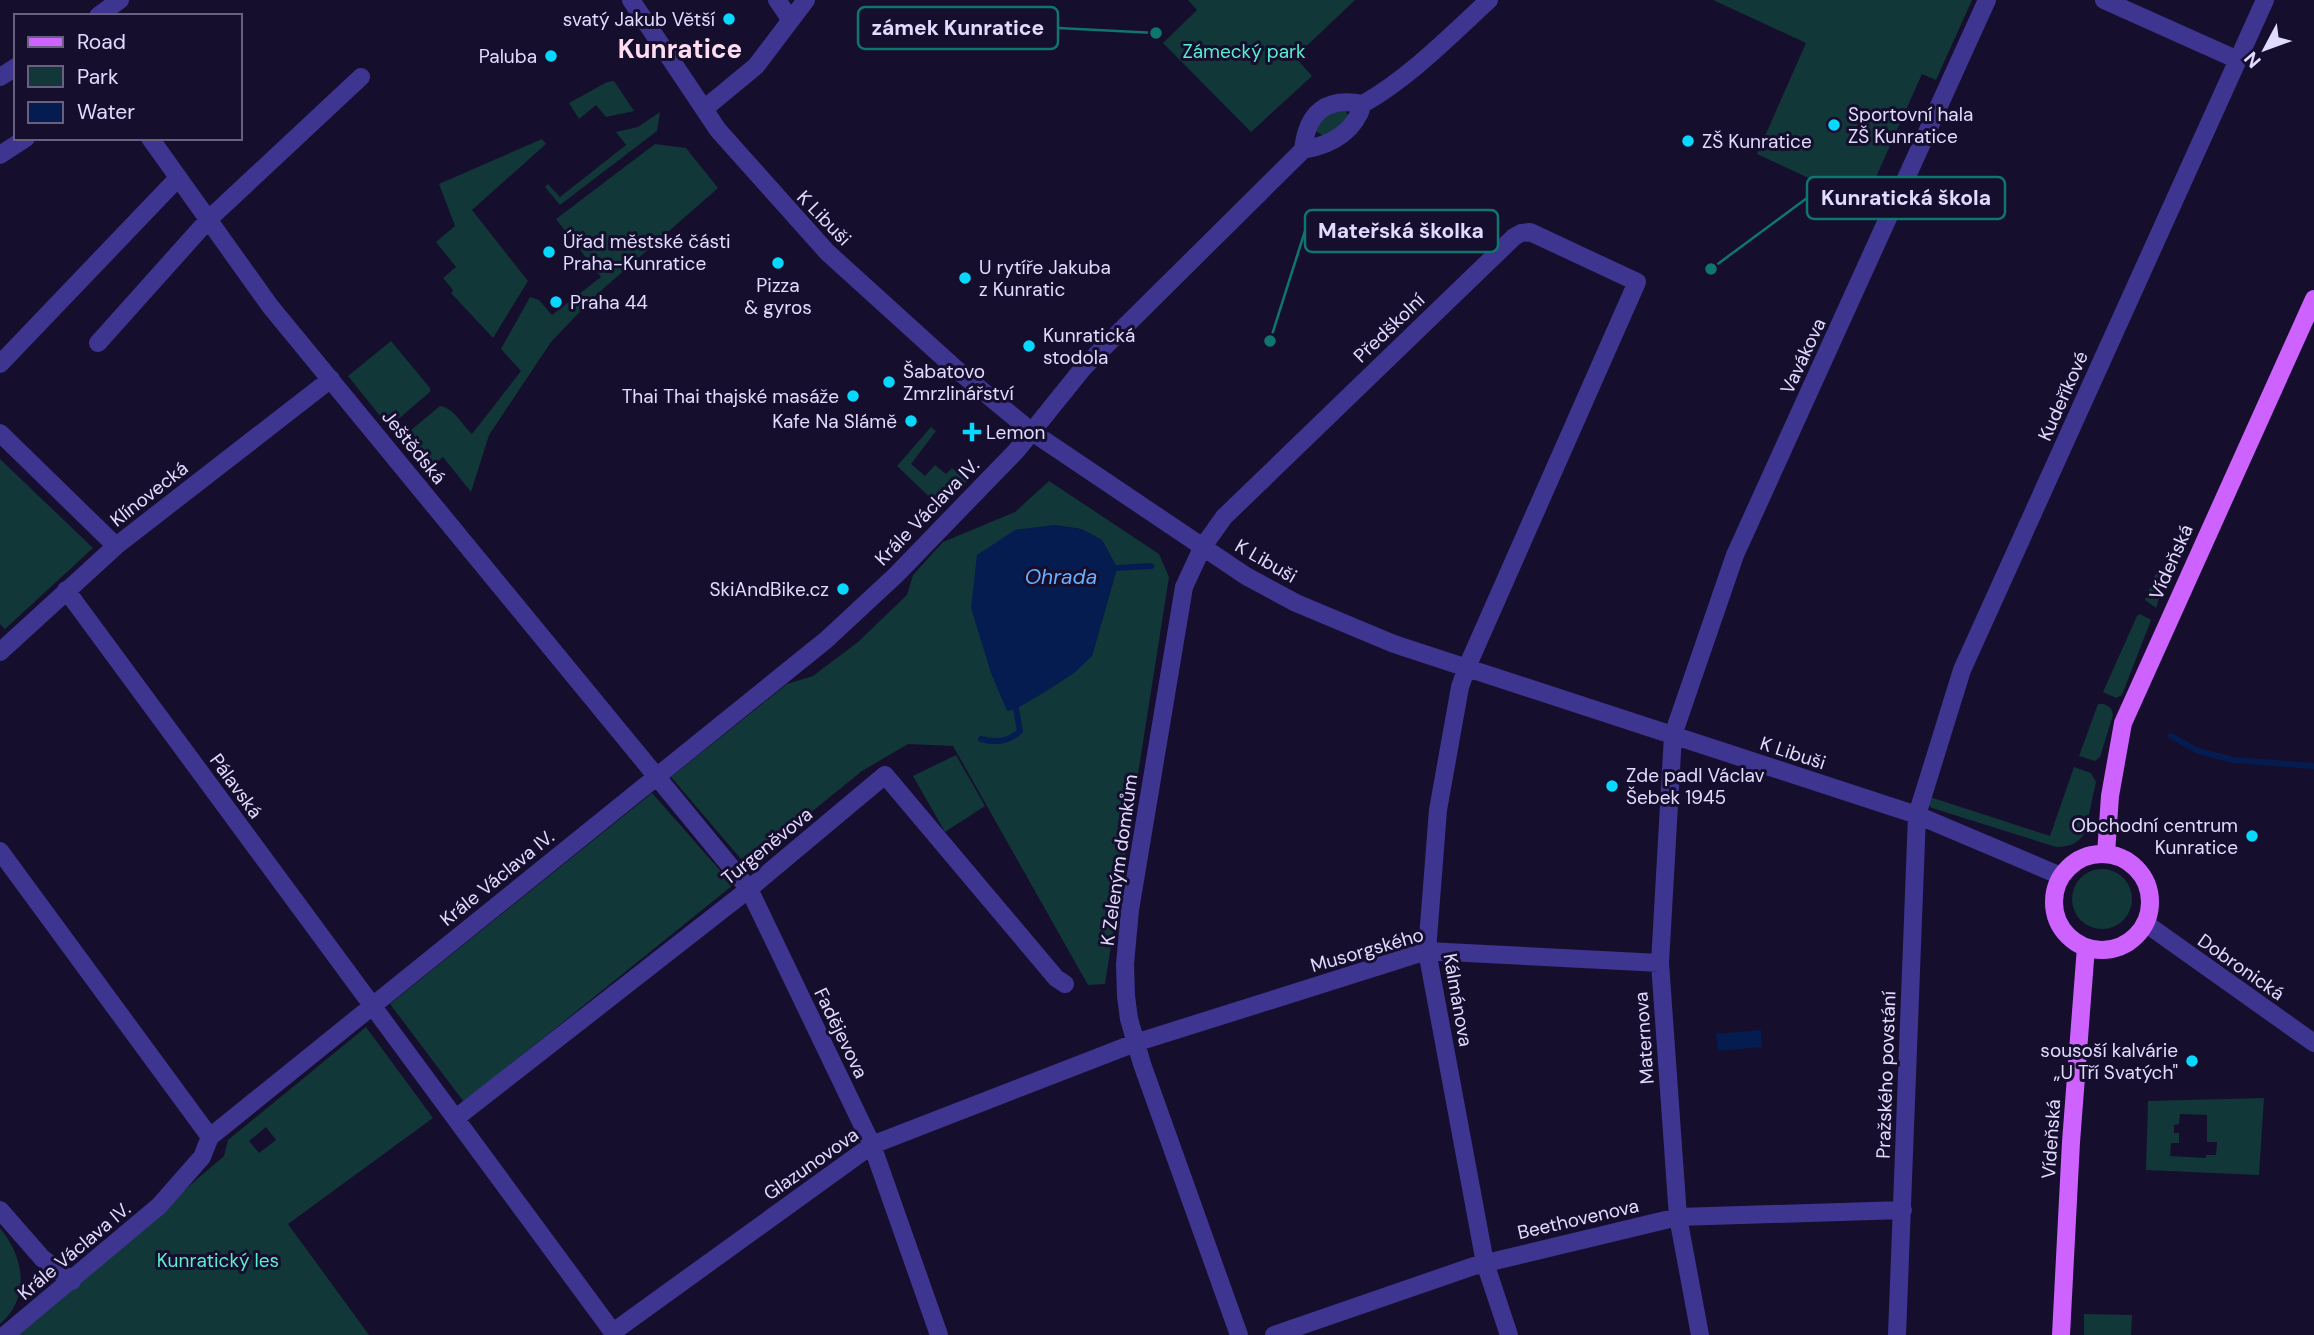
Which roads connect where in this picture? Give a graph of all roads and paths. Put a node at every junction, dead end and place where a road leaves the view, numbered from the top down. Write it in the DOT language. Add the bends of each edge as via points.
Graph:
graph roads {
  1 [pos="120,0"];
  2 [pos="631,0"];
  3 [pos="777,0"];
  4 [pos="806,0"];
  5 [pos="1489,0"];
  6 [pos="1987,0"];
  7 [pos="2104,0"];
  8 [pos="2265,0"];
  9 [pos="101,14"];
  10 [pos="790,19"];
  11 [pos="2238,60"];
  12 [pos="361,77"];
  13 [pos="1363,104"];
  14 [pos="704,109"];
  15 [pos="23,140"];
  16 [pos="151,140"];
  17 [pos="1303,150"];
  18 [pos="0,155"];
  19 [pos="178,178"];
  20 [pos="209,219"];
  21 [pos="1637,282"];
  22 [pos="2314,299"];
  23 [pos="98,343"];
  24 [pos="0,364"];
  25 [pos="331,379"];
  26 [pos="1032,432"];
  27 [pos="0,433"];
  28 [pos="116,546"];
  29 [pos="1202,548"];
  30 [pos="66,590"];
  31 [pos="0,652"];
  32 [pos="1467,667"];
  33 [pos="1673,735"];
  34 [pos="656,775"];
  35 [pos="1917,815"];
  36 [pos="0,851"];
  37 [pos="2106,854"];
  38 [pos="2062,876"];
  39 [pos="749,888"];
  40 [pos="2145,923"];
  41 [pos="2086,947"];
  42 [pos="1427,951"];
  43 [pos="1660,963"];
  44 [pos="1065,984"];
  45 [pos="373,1006"];
  46 [pos="1135,1043"];
  47 [pos="2314,1043"];
  48 [pos="456,1118"];
  49 [pos="210,1137"];
  50 [pos="872,1146"];
  51 [pos="0,1210"];
  52 [pos="1903,1210"];
  53 [pos="1678,1217"];
  54 [pos="1485,1263"];
  55 [pos="72,1281"];
  56 [pos="614,1334"];
  57 [pos="5,1335"];
  58 [pos="939,1335"];
  59 [pos="1239,1335"];
  60 [pos="1274,1335"];
  61 [pos="1509,1335"];
  62 [pos="1700,1335"];
  63 [pos="1897,1335"];
  64 [pos="2061,1335"];
  1 -- 9 [label="street"];
  2 -- 14 [label="street, K Libuši"];
  3 -- 10 [label="street"];
  4 -- 10 [label="street"];
  5 -- 13 [label="street" via="1389,89"];
  6 -- 33 [label="street, Vavákova" via="1735,555"];
  7 -- 11 [label="street"];
  8 -- 11 [label="street, Kudeříkové"];
  10 -- 14 [label="street" via="755,66"];
  11 -- 35 [label="street, Kudeříkové" via="1962,670"];
  12 -- 20 [label="street"];
  13 -- 17 [label="street" via="1348,132 1320,147"];
  13 -- 17 [label="street" via="1344,101 1325,107 1310,120"];
  14 -- 26 [label="street, K Libuši" via="740,157 827,252"];
  15 -- 18 [label="street"];
  16 -- 19 [label="street, Ještědská"];
  17 -- 26 [label="street" via="1084,367"];
  19 -- 20 [label="street, Ještědská"];
  19 -- 24 [label="street"];
  20 -- 23 [label="street"];
  20 -- 25 [label="street, Ještědská" via="270,306"];
  21 -- 29 [label="street, Předškolní" via="1530,232 1514,237 1224,517"];
  21 -- 32 [label="street, Kálmánova"];
  22 -- 37 [label="main road, Vídeňská" via="2123,723"];
  25 -- 28 [label="street, Klínovecká"];
  25 -- 34 [label="street, Ještědská"];
  26 -- 29 [label="street, K Libuši"];
  26 -- 34 [label="street, Krále Václava IV." via="896,575 826,640"];
  27 -- 28 [label="street"];
  28 -- 30 [label="street, Klínovecká"];
  29 -- 32 [label="street, K Libuši" via="1296,603 1374,636"];
  29 -- 46 [label="street, K Zeleným domkům" via="1184,587 1130,910 1126,996"];
  30 -- 31 [label="street, Klínovecká"];
  30 -- 45 [label="street, Pálavská"];
  32 -- 33 [label="street, K Libuši"];
  32 -- 42 [label="street, Kálmánova" via="1438,810"];
  33 -- 35 [label="street, K Libuši"];
  33 -- 43 [label="street, Maternova"];
  34 -- 39 [label="street, Fadějevova"];
  34 -- 45 [label="street, Krále Václava IV."];
  35 -- 38 [label="street, K Libuši"];
  35 -- 52 [label="street, Pražského povstání"];
  36 -- 49 [label="street"];
  37 -- 38 [label="main road" via="2074,862"];
  37 -- 40 [label="main road" via="2139,870 2150,896"];
  38 -- 41 [label="main road" via="2055,891 2056,914 2068,935"];
  39 -- 44 [label="street, Turgeněvova" via="884,775"];
  39 -- 48 [label="street, Turgeněvova"];
  39 -- 50 [label="street, Fadějevova"];
  40 -- 41 [label="main road" via="2121,945 2103,950"];
  40 -- 47 [label="street, Dobronická"];
  41 -- 64 [label="main road, Vídeňská"];
  42 -- 43 [label="street, Musorgského"];
  42 -- 46 [label="street, Musorgského"];
  42 -- 54 [label="street, Kálmánova"];
  43 -- 53 [label="street, Maternova"];
  45 -- 48 [label="street, Pálavská"];
  45 -- 49 [label="street, Krále Václava IV."];
  46 -- 50 [label="street, Glazunovova"];
  46 -- 59 [label="street, K Zeleným domkům"];
  48 -- 56 [label="street, Pálavská"];
  49 -- 55 [label="street, Krále Václava IV." via="202,1157 159,1206"];
  50 -- 56 [label="street, Glazunovova"];
  50 -- 58 [label="street, Fadějevova"];
  51 -- 55 [label="street" via="42,1258"];
  52 -- 53 [label="street, Beethovenova"];
  52 -- 63 [label="street, Pražského povstání"];
  53 -- 54 [label="street, Beethovenova"];
  53 -- 62 [label="street, Maternova"];
  54 -- 60 [label="street, Beethovenova"];
  54 -- 61 [label="street, Kálmánova"];
  55 -- 57 [label="street, Krále Václava IV."];
}
